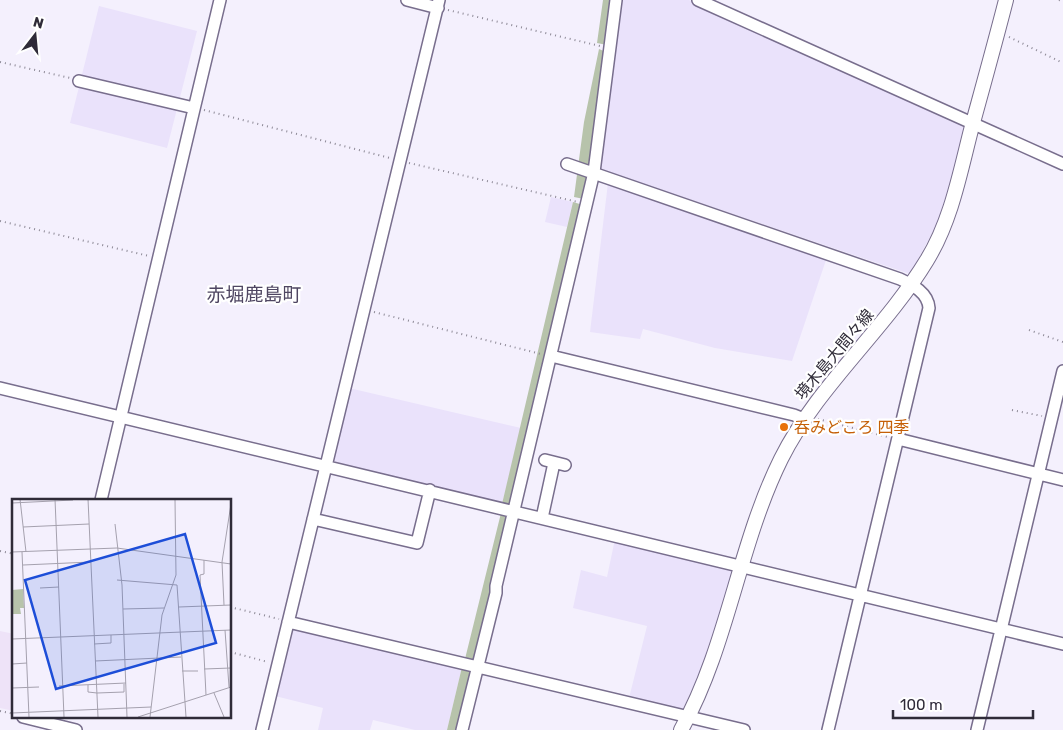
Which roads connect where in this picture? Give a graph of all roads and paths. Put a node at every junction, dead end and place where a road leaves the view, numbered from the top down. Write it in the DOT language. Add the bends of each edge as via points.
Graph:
graph roads {
  1 [pos="220,0"];
  2 [pos="407,0"];
  3 [pos="616,0"];
  4 [pos="698,0"];
  5 [pos="1006,0"];
  6 [pos="1059,0"];
  7 [pos="1063,2"];
  8 [pos="439,4"];
  9 [pos="997,33"];
  10 [pos="609,48"];
  11 [pos="0,62"];
  12 [pos="1063,63"];
  13 [pos="80,81"];
  14 [pos="194,108"];
  15 [pos="973,123"];
  16 [pos="567,164"];
  17 [pos="1063,164"];
  18 [pos="594,172"];
  19 [pos="0,221"];
  20 [pos="158,259"];
  21 [pos="912,285"];
  22 [pos="364,309"];
  23 [pos="1029,330"];
  24 [pos="1063,342"];
  25 [pos="551,356"];
  26 [pos="1063,371"];
  27 [pos="0,388"];
  28 [pos="1012,410"];
  29 [pos="806,416"];
  30 [pos="121,417"];
  31 [pos="1051,418"];
  32 [pos="898,440"];
  33 [pos="555,463"];
  34 [pos="326,466"];
  35 [pos="1039,474"];
  36 [pos="1063,480"];
  37 [pos="430,490"];
  38 [pos="101,499"];
  39 [pos="515,511"];
  40 [pos="542,518"];
  41 [pos="313,519"];
  42 [pos="741,566"];
  43 [pos="860,594"];
  44 [pos="231,607"];
  45 [pos="288,622"];
  46 [pos="1000,628"];
  47 [pos="1063,644"];
  48 [pos="231,652"];
  49 [pos="278,664"];
  50 [pos="478,666"];
  51 [pos="689,716"];
  52 [pos="26,718"];
  53 [pos="47,723"];
  54 [pos="76,730"];
  55 [pos="262,730"];
  56 [pos="462,730"];
  57 [pos="681,730"];
  58 [pos="744,730"];
  59 [pos="828,730"];
  60 [pos="977,730"];
  1 -- 14 [label="street"];
  2 -- 8 [label="street"];
  3 -- 10 [label="street"];
  4 -- 15 [label="street"];
  5 -- 9 [label="main road, 境木島大間々線"];
  6 -- 7 [label="path"];
  8 -- 10 [label="path"];
  8 -- 22 [label="street"];
  9 -- 12 [label="path"];
  9 -- 15 [label="main road, 境木島大間々線"];
  10 -- 18 [label="street"];
  11 -- 13 [label="path"];
  13 -- 14 [label="street"];
  14 -- 20 [label="street"];
  15 -- 17 [label="street"];
  15 -- 21 [label="main road, 境木島大間々線" via="950,206 929,258"];
  16 -- 18 [label="street"];
  18 -- 21 [label="street"];
  18 -- 25 [label="street"];
  19 -- 20 [label="path"];
  20 -- 30 [label="street"];
  21 -- 29 [label="main road, 境木島大間々線"];
  21 -- 32 [label="street" via="923,294 930,308"];
  22 -- 25 [label="path"];
  22 -- 34 [label="street"];
  23 -- 24 [label="path"];
  25 -- 29 [label="street"];
  25 -- 39 [label="street"];
  26 -- 31 [label="street"];
  27 -- 30 [label="street"];
  28 -- 31 [label="path"];
  29 -- 32 [label="path"];
  29 -- 42 [label="main road, 境木島大間々線" via="774,473"];
  30 -- 34 [label="street"];
  30 -- 38 [label="street"];
  31 -- 35 [label="street"];
  32 -- 35 [label="street"];
  32 -- 43 [label="street"];
  33 -- 40 [label="street"];
  34 -- 37 [label="street"];
  34 -- 41 [label="street"];
  35 -- 36 [label="street"];
  35 -- 46 [label="street"];
  37 -- 39 [label="street"];
  37 -- 41 [label="street" via="417,543"];
  39 -- 40 [label="street"];
  39 -- 50 [label="street"];
  40 -- 42 [label="street"];
  41 -- 45 [label="street"];
  42 -- 43 [label="street"];
  42 -- 51 [label="main road, 境木島大間々線"];
  43 -- 46 [label="street"];
  43 -- 59 [label="street"];
  44 -- 45 [label="path"];
  45 -- 49 [label="street"];
  45 -- 50 [label="street"];
  46 -- 47 [label="street"];
  46 -- 60 [label="street"];
  48 -- 49 [label="path"];
  49 -- 55 [label="street"];
  50 -- 51 [label="street"];
  50 -- 56 [label="street"];
  51 -- 57 [label="main road, 境木島大間々線"];
  51 -- 58 [label="street"];
  52 -- 53 [label="street"];
  53 -- 54 [label="street"];
}
